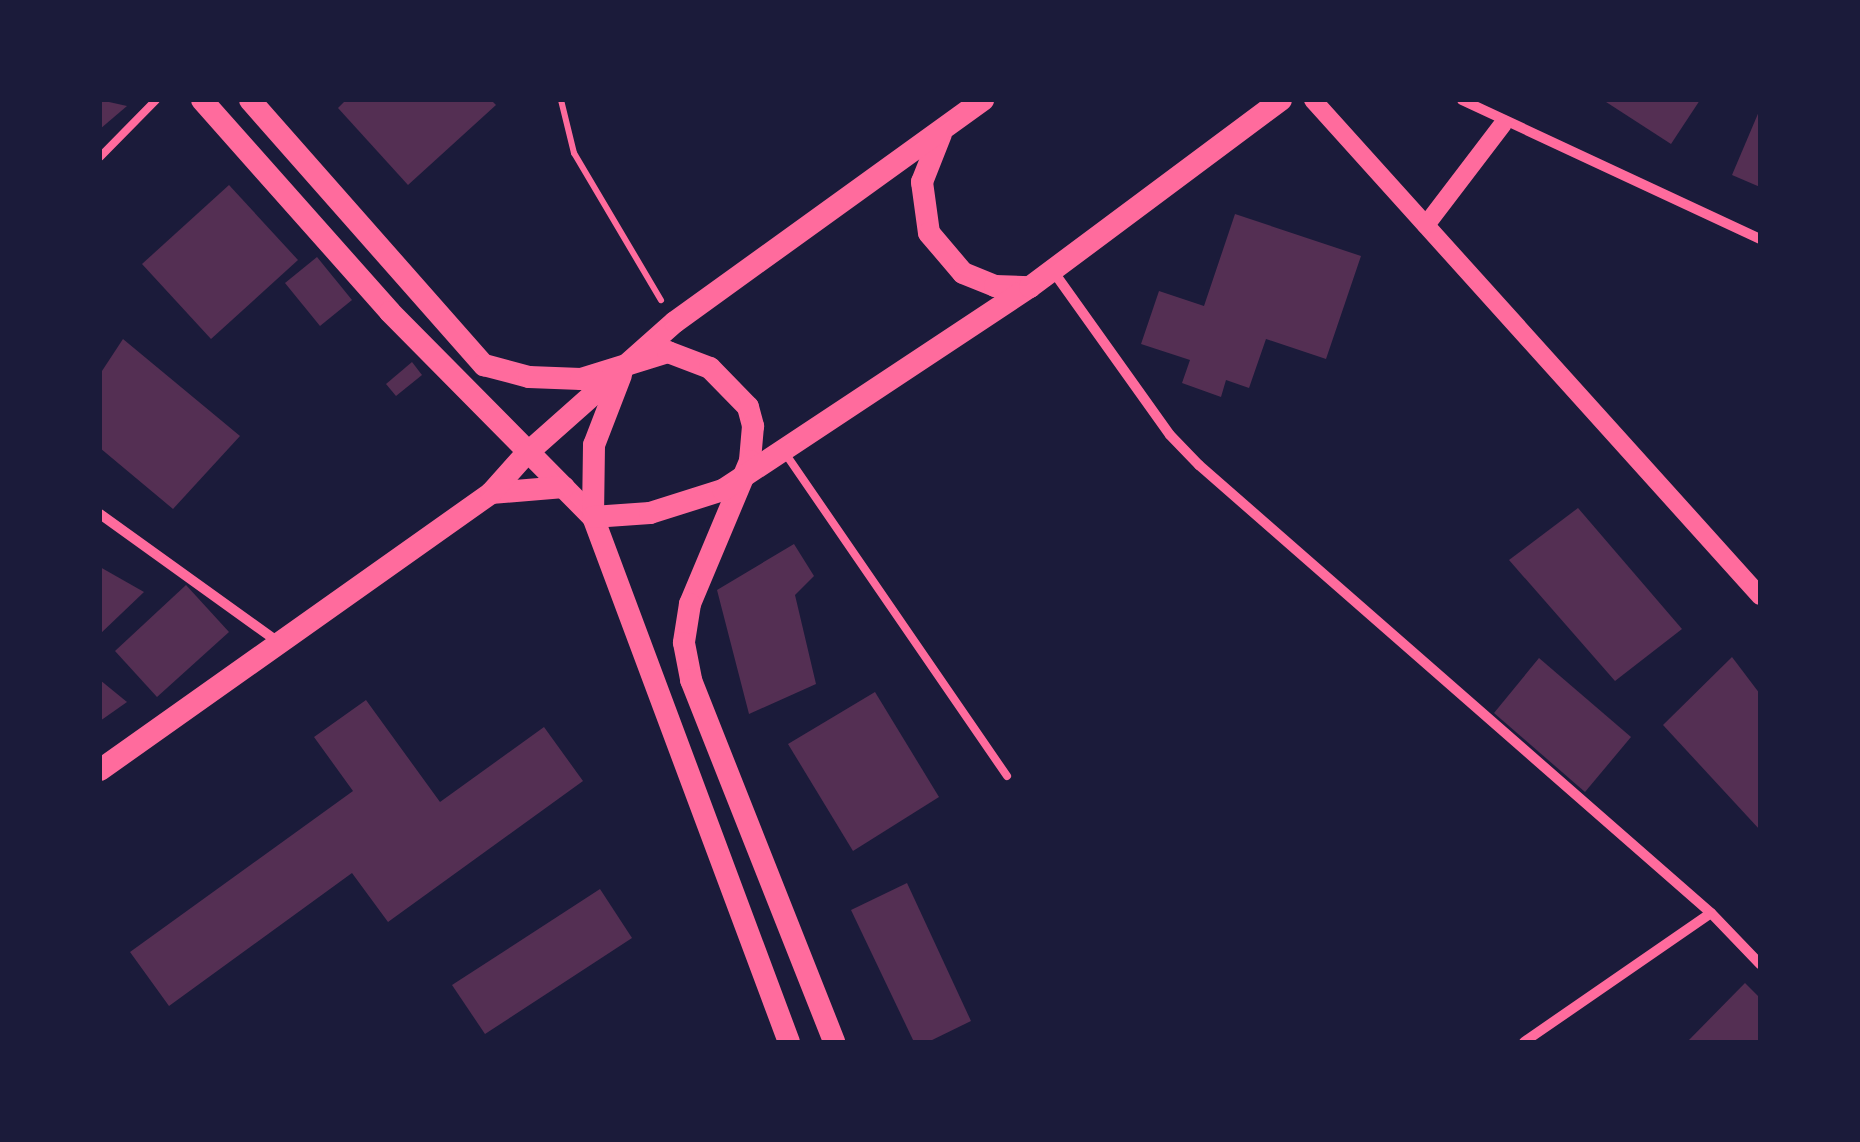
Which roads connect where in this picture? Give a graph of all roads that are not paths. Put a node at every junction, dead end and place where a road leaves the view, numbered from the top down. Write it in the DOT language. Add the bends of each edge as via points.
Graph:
graph roads {
  1 [pos="156,100"];
  2 [pos="202,100"];
  3 [pos="250,100"];
  4 [pos="983,100"];
  5 [pos="1281,100"];
  6 [pos="1313,100"];
  7 [pos="1462,100"];
  8 [pos="957,107"];
  9 [pos="1503,124"];
  10 [pos="943,131"];
  11 [pos="100,158"];
  12 [pos="1426,224"];
  13 [pos="1760,238"];
  14 [pos="1052,270"];
  15 [pos="1030,286"];
  16 [pos="628,364"];
  17 [pos="526,454"];
  18 [pos="785,454"];
  19 [pos="741,482"];
  20 [pos="564,487"];
  21 [pos="491,493"];
  22 [pos="100,514"];
  23 [pos="593,517"];
  24 [pos="1760,596"];
  25 [pos="279,643"];
  26 [pos="100,770"];
  27 [pos="1007,776"];
  28 [pos="1710,912"];
  29 [pos="1760,964"];
  30 [pos="789,1042"];
  31 [pos="834,1042"];
  32 [pos="1524,1042"];
  1 -- 11 [label="lane"];
  2 -- 17 [label="main road"];
  3 -- 16 [label="main road" via="484,365 564,380"];
  4 -- 8 [label="main road"];
  5 -- 14 [label="main road"];
  6 -- 12 [label="street"];
  7 -- 9 [label="street"];
  8 -- 10 [label="main road"];
  9 -- 12 [label="street"];
  9 -- 13 [label="street"];
  10 -- 15 [label="main road" via="922,182 929,233 963,273 995,286"];
  10 -- 16 [label="main road" via="675,322"];
  12 -- 24 [label="street"];
  14 -- 15 [label="main road"];
  14 -- 28 [label="street" via="1170,435 1199,465"];
  15 -- 18 [label="main road"];
  16 -- 17 [label="main road"];
  16 -- 19 [label="main road" via="668,352 710,368 736,391 753,426"];
  16 -- 23 [label="main road" via="594,445"];
  17 -- 20 [label="main road"];
  17 -- 21 [label="main road"];
  18 -- 19 [label="main road"];
  18 -- 27 [label="lane"];
  19 -- 23 [label="main road" via="669,508"];
  19 -- 31 [label="main road" via="690,604 684,643 690,680"];
  20 -- 21 [label="main road"];
  20 -- 23 [label="main road"];
  21 -- 25 [label="main road"];
  22 -- 25 [label="street"];
  23 -- 30 [label="main road"];
  25 -- 26 [label="main road"];
  28 -- 29 [label="street"];
  28 -- 32 [label="street"];
}
